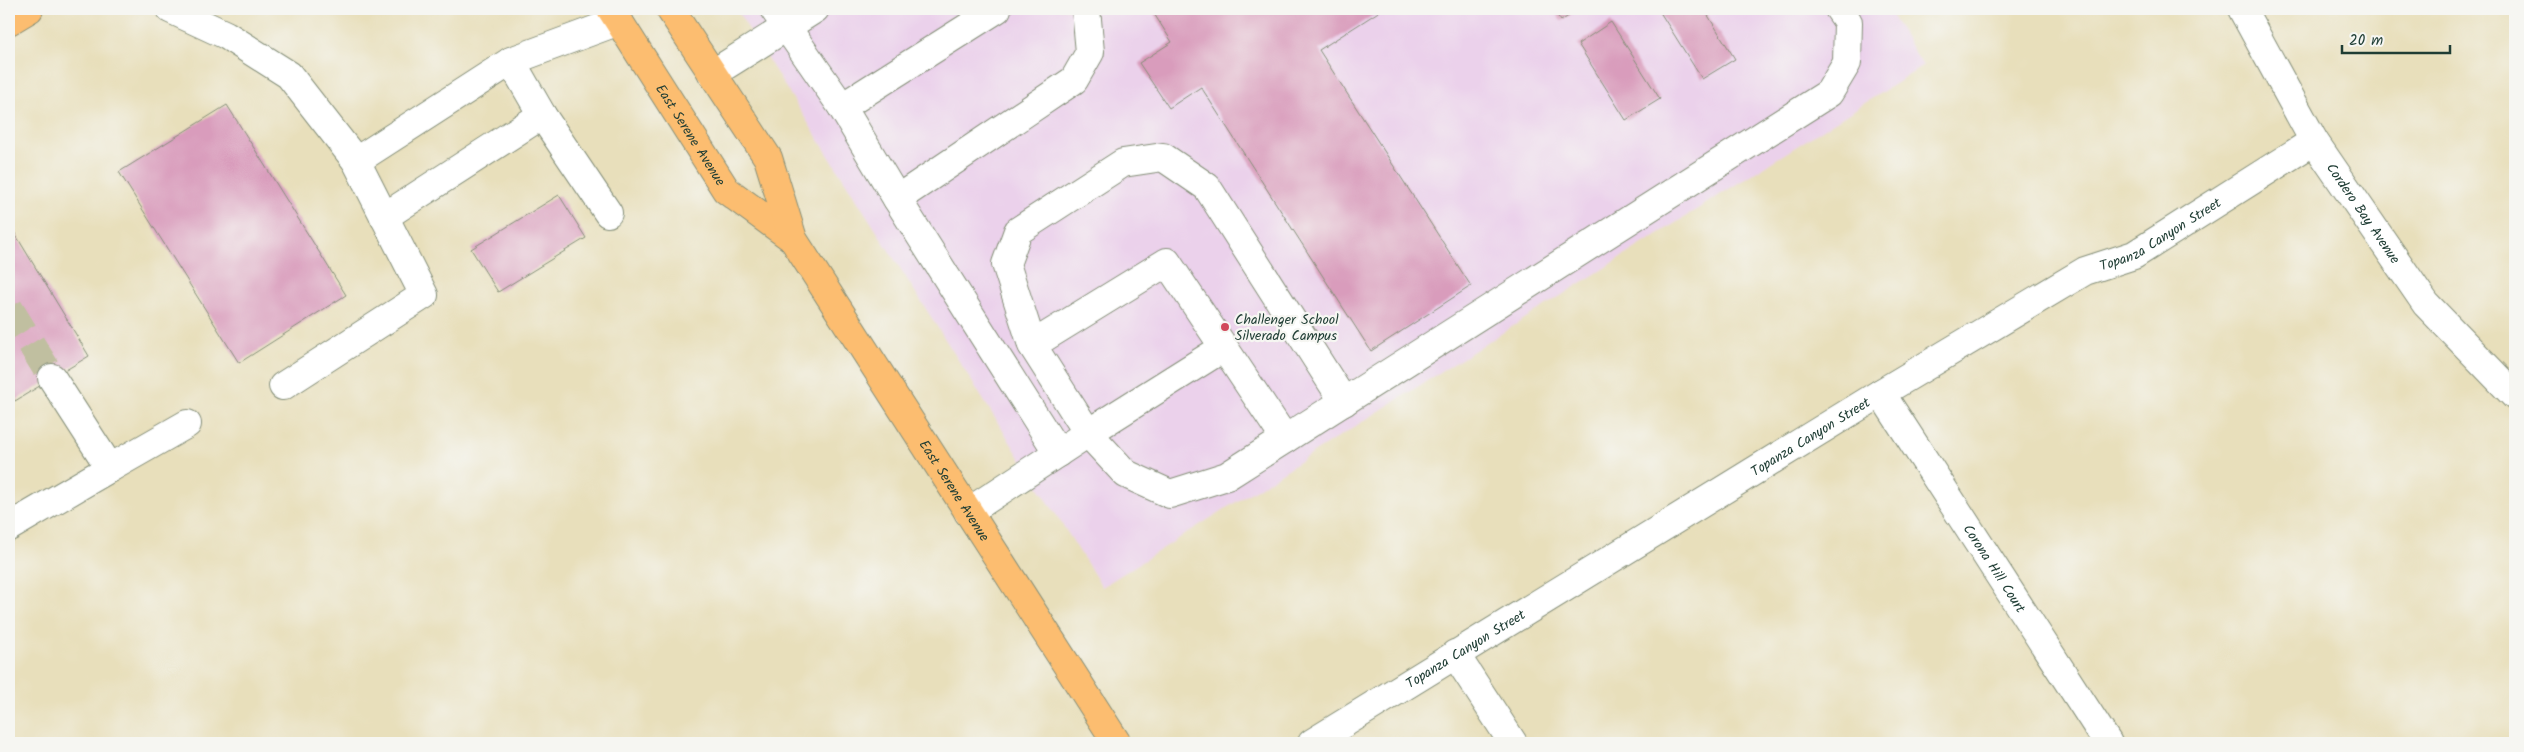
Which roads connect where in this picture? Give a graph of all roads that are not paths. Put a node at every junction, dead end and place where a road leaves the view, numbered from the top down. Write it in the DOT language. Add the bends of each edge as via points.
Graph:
graph roads {
  1 [pos="29,9"];
  2 [pos="170,9"];
  3 [pos="670,9"];
  4 [pos="815,9"];
  5 [pos="997,9"];
  6 [pos="1086,9"];
  7 [pos="1839,9"];
  8 [pos="2242,9"];
  9 [pos="615,15"];
  10 [pos="779,18"];
  11 [pos="9,21"];
  12 [pos="511,61"];
  13 [pos="712,74"];
  14 [pos="842,107"];
  15 [pos="542,115"];
  16 [pos="2314,141"];
  17 [pos="356,161"];
  18 [pos="897,199"];
  19 [pos="608,213"];
  20 [pos="384,217"];
  21 [pos="793,239"];
  22 [pos="1032,345"];
  23 [pos="1223,348"];
  24 [pos="52,378"];
  25 [pos="283,386"];
  26 [pos="1881,392"];
  27 [pos="2515,396"];
  28 [pos="1344,402"];
  29 [pos="187,424"];
  30 [pos="1088,433"];
  31 [pos="1285,439"];
  32 [pos="1058,453"];
  33 [pos="110,468"];
  34 [pos="968,512"];
  35 [pos="9,527"];
  36 [pos="1455,654"];
  37 [pos="1117,743"];
  38 [pos="1312,743"];
  39 [pos="1513,743"];
  40 [pos="2108,743"];
  1 -- 11 [label="main road"];
  2 -- 17 [label="street" via="226,35 289,75"];
  3 -- 13 [label="main road, East Serene Avenue"];
  4 -- 10 [label="street"];
  5 -- 14 [label="street"];
  6 -- 18 [label="street" via="1090,52 1074,80"];
  7 -- 28 [label="street" via="1848,22 1847,63 1829,93"];
  8 -- 16 [label="street, Cordero Bay Avenue"];
  9 -- 12 [label="street"];
  9 -- 21 [label="main road, East Serene Avenue" via="726,190"];
  10 -- 13 [label="street"];
  10 -- 14 [label="street"];
  12 -- 15 [label="street"];
  12 -- 17 [label="street"];
  13 -- 21 [label="main road, East Serene Avenue" via="768,158"];
  14 -- 18 [label="street"];
  15 -- 19 [label="street"];
  15 -- 20 [label="street"];
  16 -- 26 [label="street, Topanza Canyon Street" via="2134,255 2085,271"];
  16 -- 27 [label="street, Cordero Bay Avenue" via="2426,304"];
  17 -- 20 [label="street"];
  18 -- 32 [label="street"];
  20 -- 25 [label="street" via="424,295"];
  21 -- 34 [label="main road, East Serene Avenue"];
  22 -- 23 [label="street" via="1167,262"];
  22 -- 28 [label="street" via="1006,264 1018,231 1122,163 1163,157 1207,187"];
  22 -- 30 [label="street"];
  23 -- 30 [label="street"];
  23 -- 31 [label="street"];
  24 -- 33 [label="street"];
  26 -- 36 [label="street, Topanza Canyon Street"];
  26 -- 40 [label="street, Corona Hill Court"];
  28 -- 31 [label="street"];
  29 -- 33 [label="street"];
  30 -- 31 [label="street" via="1126,474 1170,494 1227,476"];
  30 -- 32 [label="street"];
  32 -- 34 [label="street"];
  33 -- 35 [label="street"];
  34 -- 37 [label="main road, East Serene Avenue"];
  36 -- 38 [label="street, Topanza Canyon Street"];
  36 -- 39 [label="street"];
}
